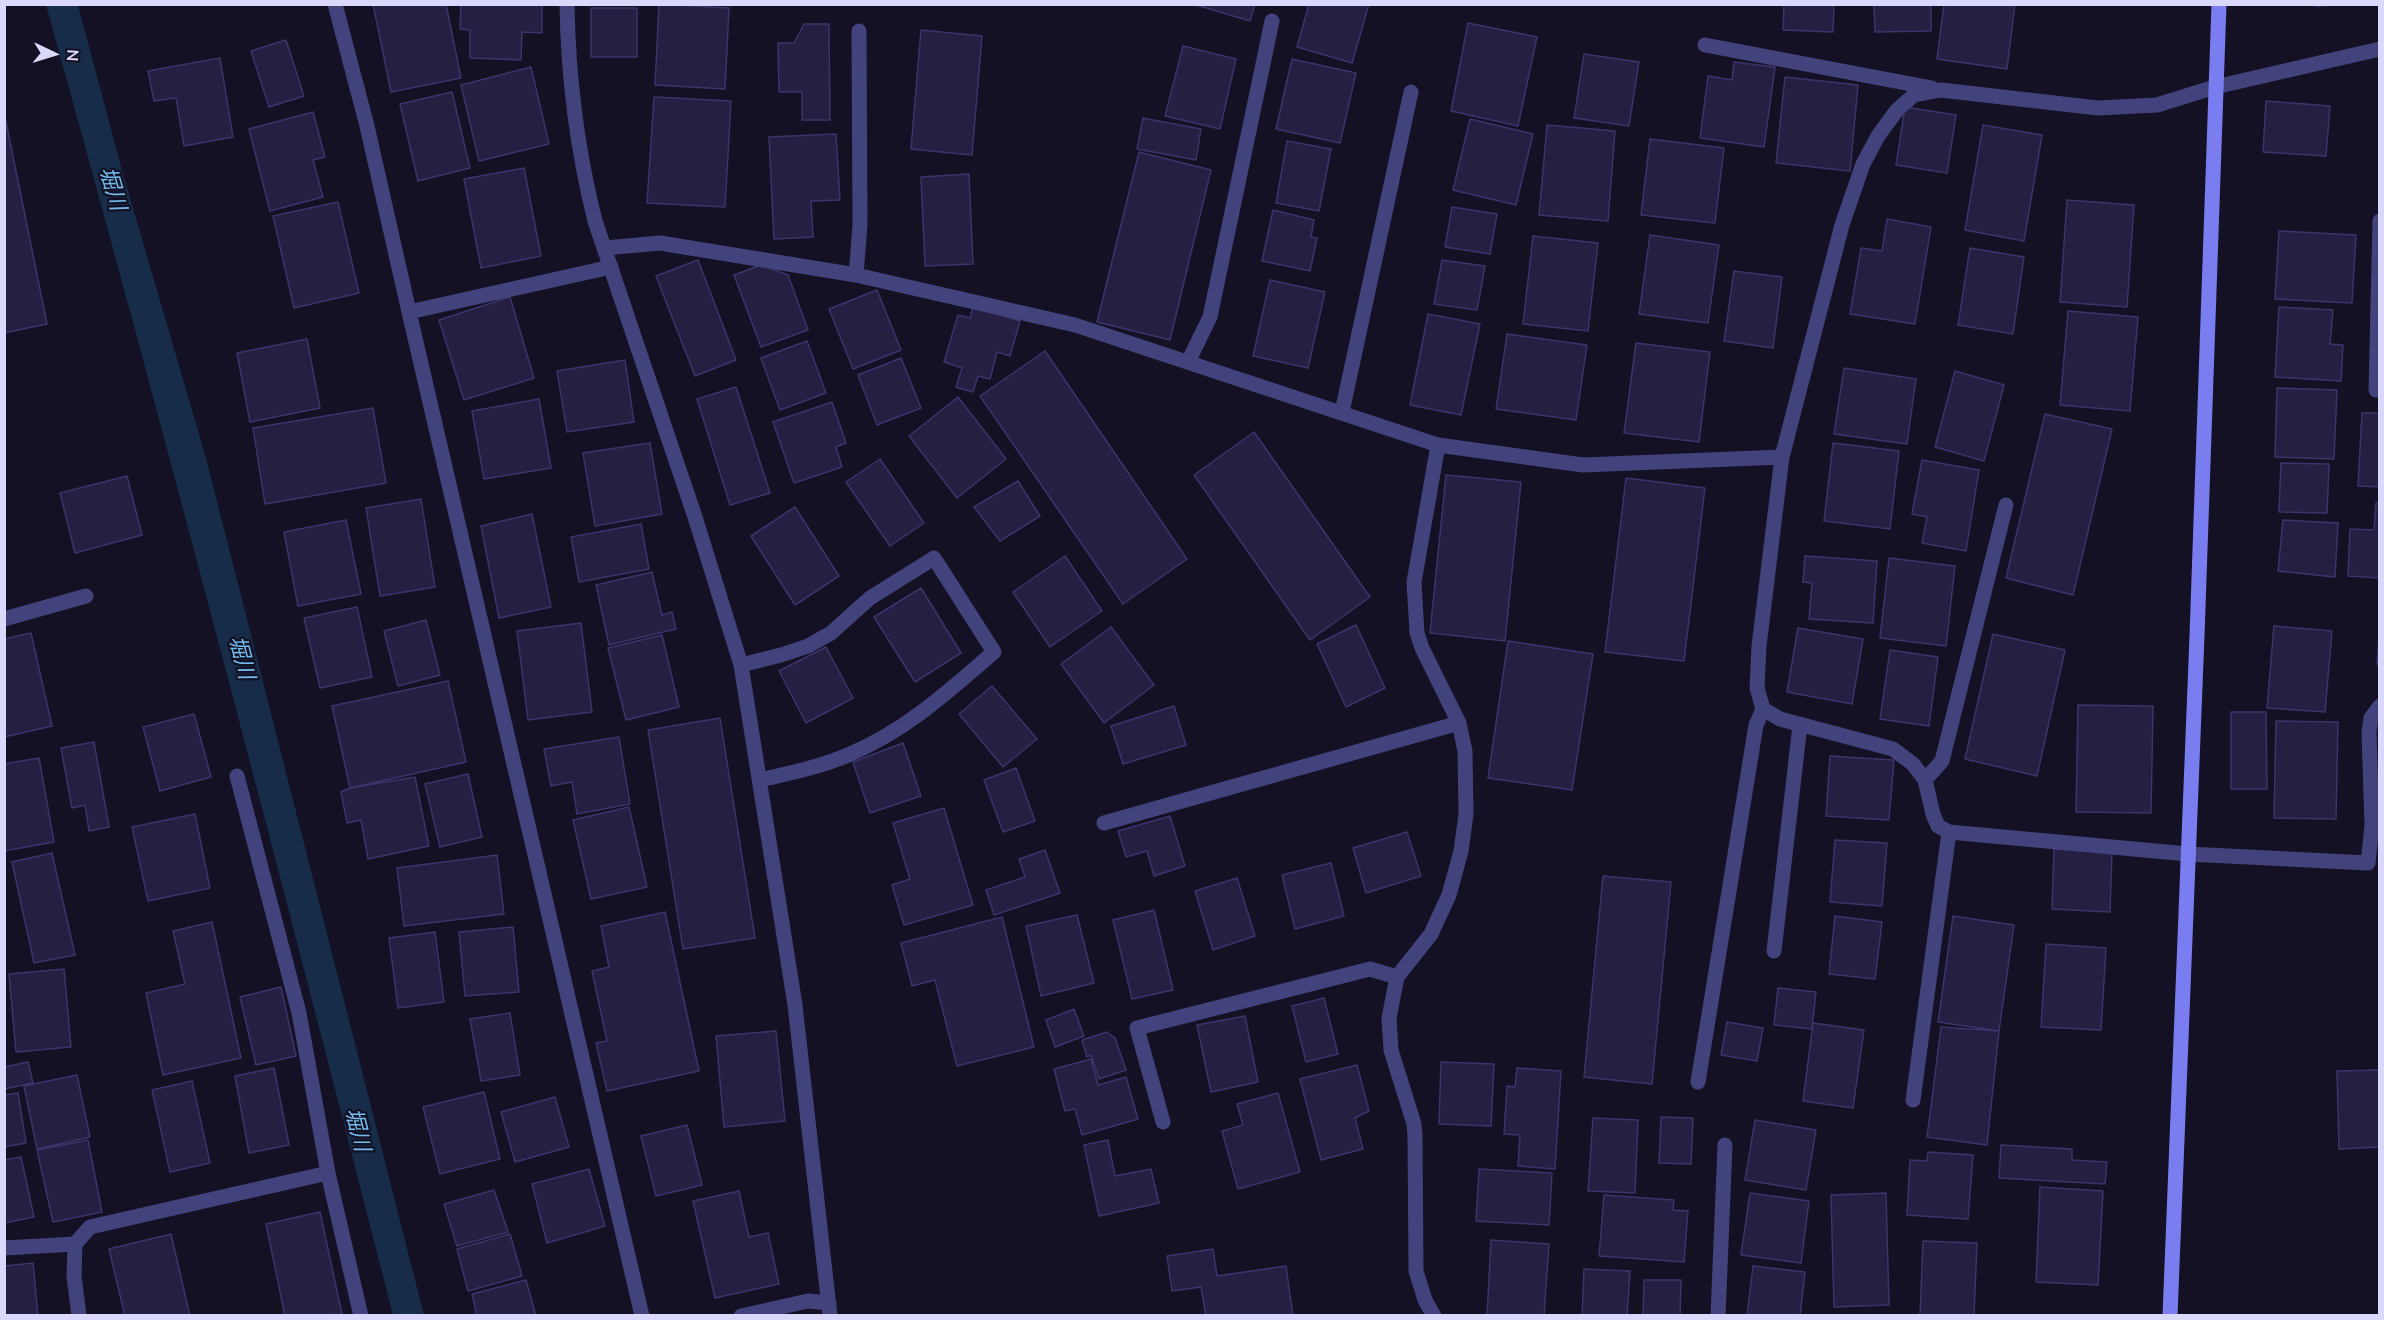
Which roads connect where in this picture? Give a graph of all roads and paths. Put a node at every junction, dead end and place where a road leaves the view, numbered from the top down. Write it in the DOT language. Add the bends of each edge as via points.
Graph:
graph roads {
  1 [pos="335,4"];
  2 [pos="567,4"];
  3 [pos="2219,4"];
  4 [pos="1272,21"];
  5 [pos="860,31"];
  6 [pos="1705,45"];
  7 [pos="2379,49"];
  8 [pos="2215,87"];
  9 [pos="1941,90"];
  10 [pos="1411,92"];
  11 [pos="2379,221"];
  12 [pos="604,248"];
  13 [pos="611,267"];
  14 [pos="856,275"];
  15 [pos="409,312"];
  16 [pos="1188,362"];
  17 [pos="2379,390"];
  18 [pos="1342,412"];
  19 [pos="1438,445"];
  20 [pos="1782,457"];
  21 [pos="2006,505"];
  22 [pos="86,596"];
  23 [pos="4,619"];
  24 [pos="741,665"];
  25 [pos="2379,706"];
  26 [pos="1762,709"];
  27 [pos="1459,723"];
  28 [pos="1800,725"];
  29 [pos="237,776"];
  30 [pos="760,780"];
  31 [pos="1925,780"];
  32 [pos="1104,823"];
  33 [pos="1949,832"];
  34 [pos="2188,854"];
  35 [pos="1774,951"];
  36 [pos="1397,977"];
  37 [pos="1698,1082"];
  38 [pos="1913,1100"];
  39 [pos="1163,1122"];
  40 [pos="1725,1145"];
  41 [pos="328,1173"];
  42 [pos="75,1244"];
  43 [pos="4,1248"];
  44 [pos="829,1309"];
  45 [pos="79,1316"];
  46 [pos="361,1316"];
  47 [pos="642,1316"];
  48 [pos="741,1316"];
  49 [pos="1434,1316"];
  50 [pos="1718,1316"];
  51 [pos="2170,1316"];
  1 -- 15 [label="street"];
  2 -- 12 [label="street" via="568,49 587,187"];
  3 -- 8 [label="street"];
  4 -- 16 [label="street" via="1210,317"];
  5 -- 14 [label="street" via="860,225"];
  6 -- 9 [label="street"];
  7 -- 8 [label="street"];
  8 -- 9 [label="street" via="2157,105 2098,108"];
  8 -- 34 [label="street"];
  9 -- 20 [label="street" via="1914,95 1897,110 1863,164 1842,225"];
  10 -- 18 [label="street"];
  11 -- 17 [label="street"];
  12 -- 13 [label="street"];
  12 -- 14 [label="street" via="660,243"];
  13 -- 15 [label="street"];
  13 -- 24 [label="street"];
  14 -- 16 [label="street" via="1075,325"];
  15 -- 47 [label="street"];
  16 -- 18 [label="street"];
  18 -- 19 [label="street"];
  19 -- 20 [label="street" via="1583,465"];
  19 -- 27 [label="street" via="1413,600 1422,648"];
  20 -- 26 [label="street" via="1759,646 1757,688"];
  21 -- 31 [label="street" via="1942,761"];
  22 -- 23 [label="street"];
  24 -- 30 [label="street"];
  24 -- 30 [label="street" via="808,646 831,633 870,598 934,558 994,652 934,705 880,740 818,766"];
  25 -- 34 [label="street" via="2371,718 2369,732 2372,826 2368,863"];
  26 -- 28 [label="street"];
  26 -- 37 [label="street" via="1756,725"];
  27 -- 32 [label="street"];
  27 -- 36 [label="street" via="1465,751 1466,814 1461,851 1449,895 1431,934"];
  28 -- 31 [label="street" via="1893,749"];
  28 -- 35 [label="street"];
  29 -- 41 [label="street" via="299,1013"];
  30 -- 44 [label="street" via="795,1005"];
  31 -- 33 [label="street" via="1938,826"];
  33 -- 34 [label="street"];
  33 -- 38 [label="street"];
  34 -- 51 [label="street"];
  36 -- 39 [label="street" via="1370,969 1137,1028"];
  36 -- 49 [label="street" via="1389,1018 1391,1050 1414,1124 1416,1271"];
  40 -- 50 [label="street"];
  41 -- 42 [label="street" via="90,1227"];
  41 -- 46 [label="street"];
  42 -- 43 [label="street"];
  42 -- 45 [label="street"];
  44 -- 48 [label="street" via="808,1301"];
}
